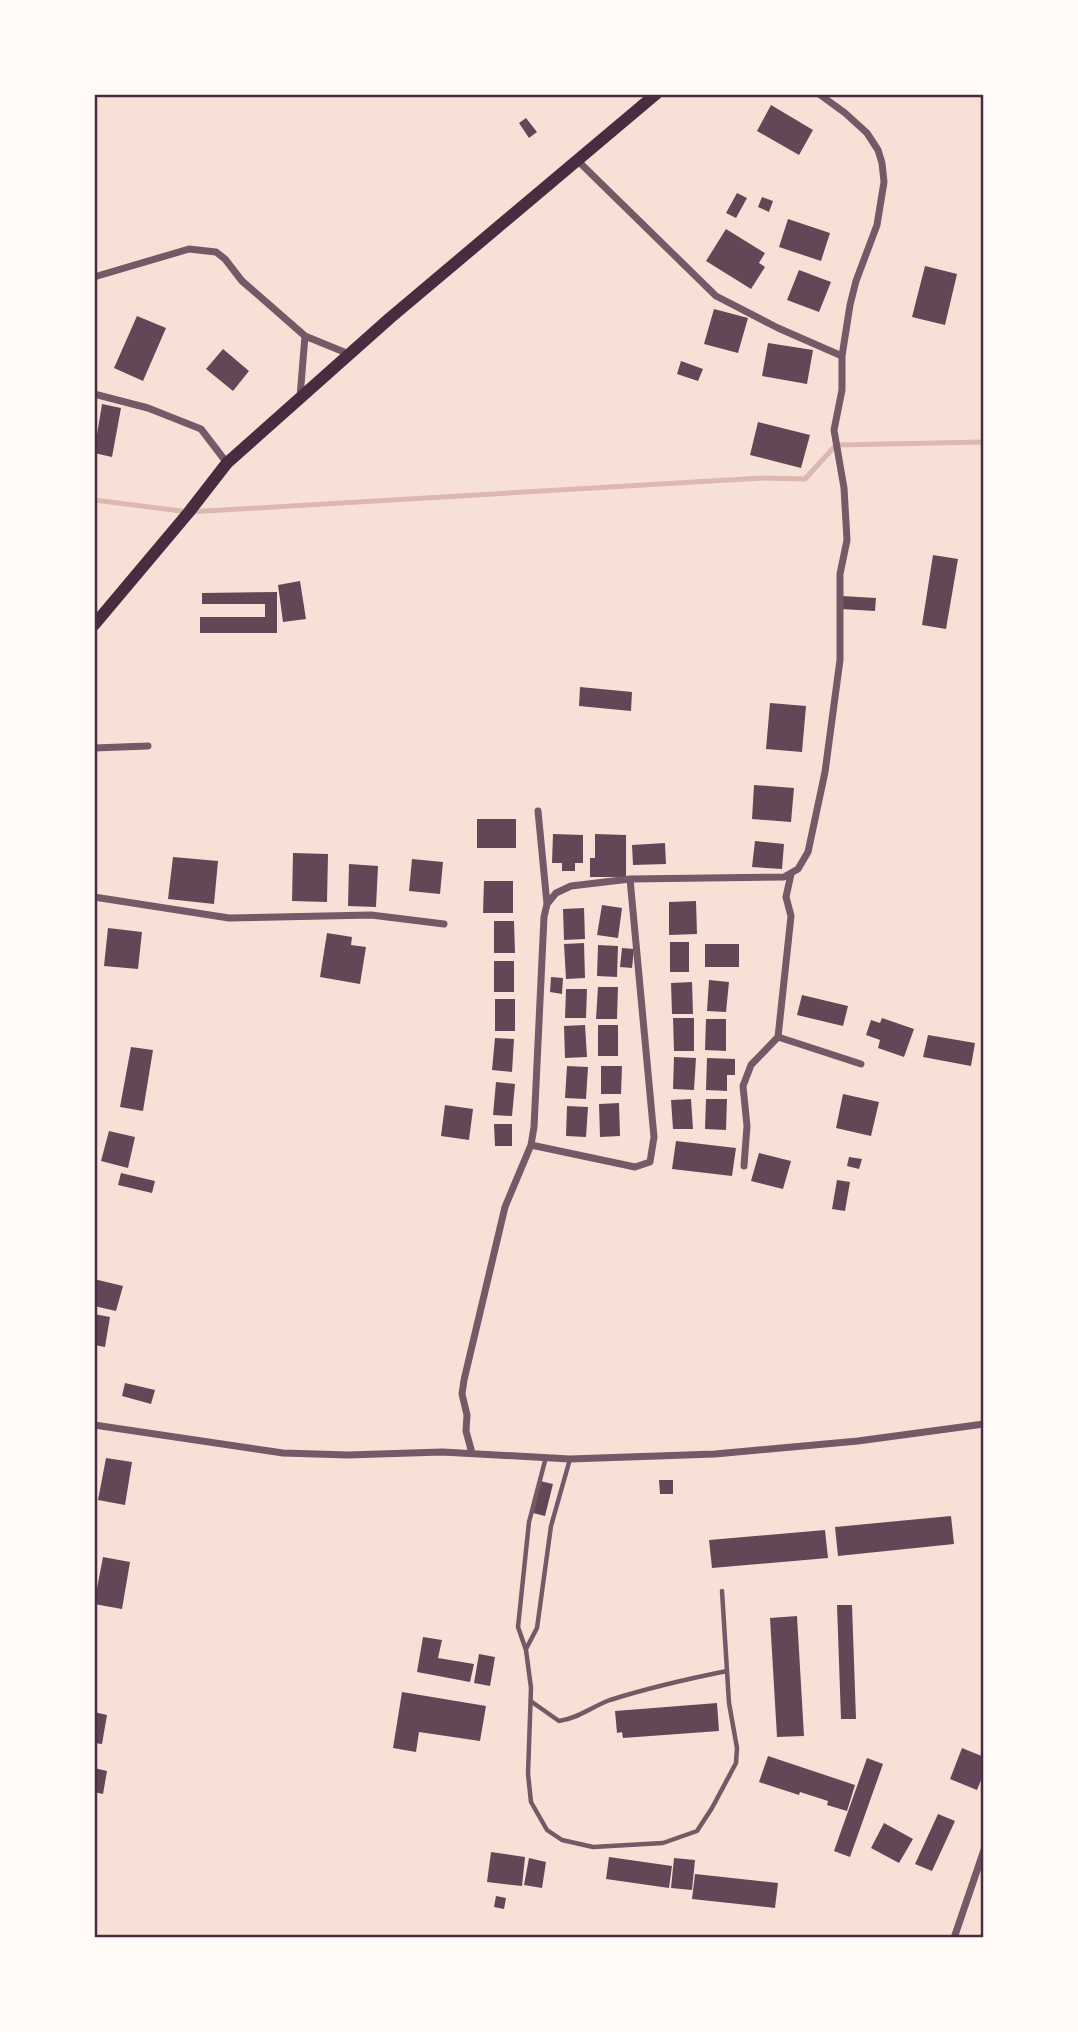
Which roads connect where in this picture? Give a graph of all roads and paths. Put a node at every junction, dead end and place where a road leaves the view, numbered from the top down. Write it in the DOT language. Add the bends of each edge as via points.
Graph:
graph roads {
  1 [pos="656,94"];
  2 [pos="819,94"];
  3 [pos="577,160"];
  4 [pos="94,277"];
  5 [pos="304,336"];
  6 [pos="349,354"];
  7 [pos="842,356"];
  8 [pos="94,394"];
  9 [pos="300,397"];
  10 [pos="227,463"];
  11 [pos="94,625"];
  12 [pos="148,746"];
  13 [pos="94,748"];
  14 [pos="538,811"];
  15 [pos="792,874"];
  16 [pos="630,879"];
  17 [pos="94,897"];
  18 [pos="547,904"];
  19 [pos="443,925"];
  20 [pos="778,1037"];
  21 [pos="861,1064"];
  22 [pos="531,1145"];
  23 [pos="744,1166"];
  24 [pos="984,1424"];
  25 [pos="94,1425"];
  26 [pos="472,1453"];
  27 [pos="546,1457"];
  28 [pos="570,1459"];
  29 [pos="722,1591"];
  30 [pos="526,1650"];
  31 [pos="727,1671"];
  32 [pos="531,1702"];
  33 [pos="984,1850"];
  34 [pos="954,1937"];
  1 -- 3 [label="main road"];
  2 -- 7 [label="street" via="867,133 878,150 884,183 877,225 856,281"];
  3 -- 6 [label="main road"];
  3 -- 7 [label="street" via="716,296"];
  4 -- 5 [label="street" via="189,249 216,252"];
  5 -- 6 [label="street"];
  5 -- 9 [label="street"];
  6 -- 9 [label="main road"];
  7 -- 15 [label="street" via="842,390 834,430 847,527 840,660 825,772 808,852"];
  8 -- 10 [label="street" via="201,429"];
  9 -- 10 [label="main road"];
  10 -- 11 [label="main road"];
  12 -- 13 [label="street"];
  14 -- 18 [label="street"];
  15 -- 16 [label="street"];
  15 -- 20 [label="street" via="786,897 791,916"];
  16 -- 18 [label="street" via="571,886"];
  16 -- 22 [label="street" via="654,1137 650,1162 635,1167"];
  17 -- 19 [label="street" via="229,918 371,915"];
  18 -- 22 [label="street"];
  20 -- 21 [label="street"];
  20 -- 23 [label="street" via="751,1065 743,1086"];
  22 -- 26 [label="street" via="505,1207 464,1380 466,1431"];
  24 -- 28 [label="street" via="728,1452"];
  25 -- 26 [label="street" via="283,1453"];
  26 -- 27 [label="street"];
  27 -- 28 [label="street"];
  27 -- 30 [label="lane" via="529,1522 518,1627"];
  28 -- 30 [label="lane" via="551,1526 537,1628"];
  29 -- 31 [label="lane"];
  30 -- 32 [label="lane"];
  31 -- 32 [label="lane" via="655,1686 567,1720 559,1721"];
  31 -- 32 [label="lane" via="736,1763 697,1831 663,1843 593,1847 562,1840 547,1830 531,1802"];
  33 -- 34 [label="street"];
}
